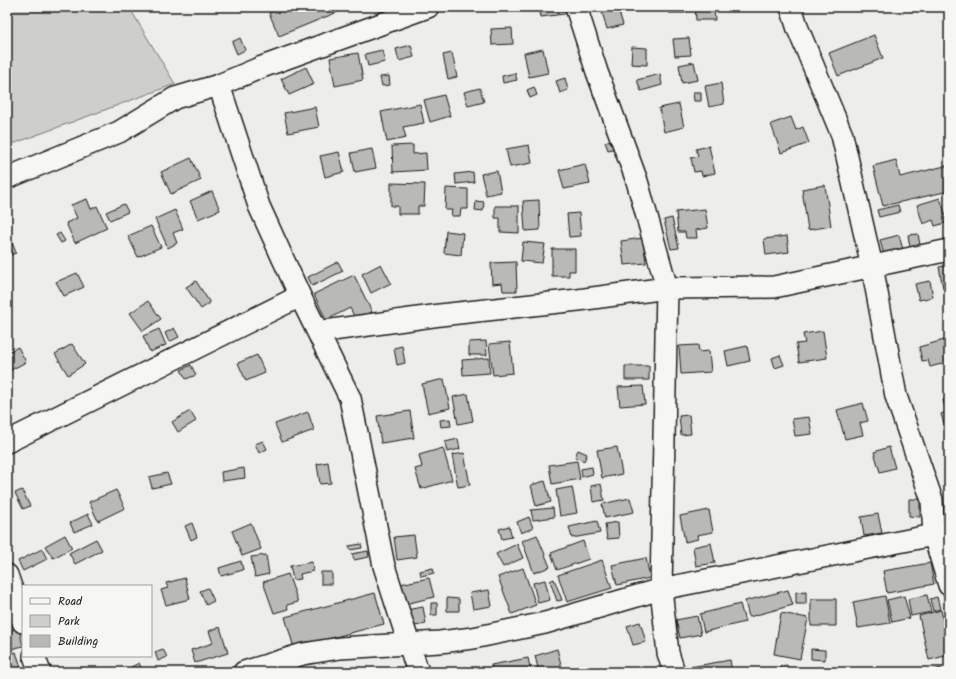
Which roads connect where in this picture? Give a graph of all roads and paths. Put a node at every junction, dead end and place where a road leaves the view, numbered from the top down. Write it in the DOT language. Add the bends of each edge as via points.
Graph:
graph roads {
  1 [pos="428,7"];
  2 [pos="576,7"];
  3 [pos="791,7"];
  4 [pos="219,85"];
  5 [pos="7,178"];
  6 [pos="949,250"];
  7 [pos="872,266"];
  8 [pos="667,288"];
  9 [pos="300,296"];
  10 [pos="318,332"];
  11 [pos="7,442"];
  12 [pos="942,534"];
  13 [pos="7,575"];
  14 [pos="949,585"];
  15 [pos="661,590"];
  16 [pos="22,619"];
  17 [pos="410,644"];
  18 [pos="34,657"];
  19 [pos="40,672"];
  20 [pos="244,672"];
  21 [pos="418,672"];
  22 [pos="674,672"];
  1 -- 4 [label="street"];
  2 -- 8 [label="street" via="637,181"];
  3 -- 7 [label="street" via="798,30 842,135"];
  4 -- 5 [label="street" via="175,98 119,132"];
  4 -- 9 [label="street" via="259,206"];
  6 -- 7 [label="street"];
  7 -- 8 [label="street" via="774,287"];
  7 -- 12 [label="street" via="896,396"];
  8 -- 10 [label="street"];
  8 -- 15 [label="street"];
  9 -- 10 [label="street"];
  9 -- 11 [label="street"];
  10 -- 17 [label="street" via="350,398 384,566"];
  12 -- 14 [label="street"];
  12 -- 15 [label="street"];
  13 -- 16 [label="street"];
  15 -- 17 [label="street" via="545,623 473,638"];
  15 -- 22 [label="street" via="668,653"];
  17 -- 20 [label="street" via="340,648 303,654"];
  17 -- 21 [label="street"];
  18 -- 19 [label="street"];
}
